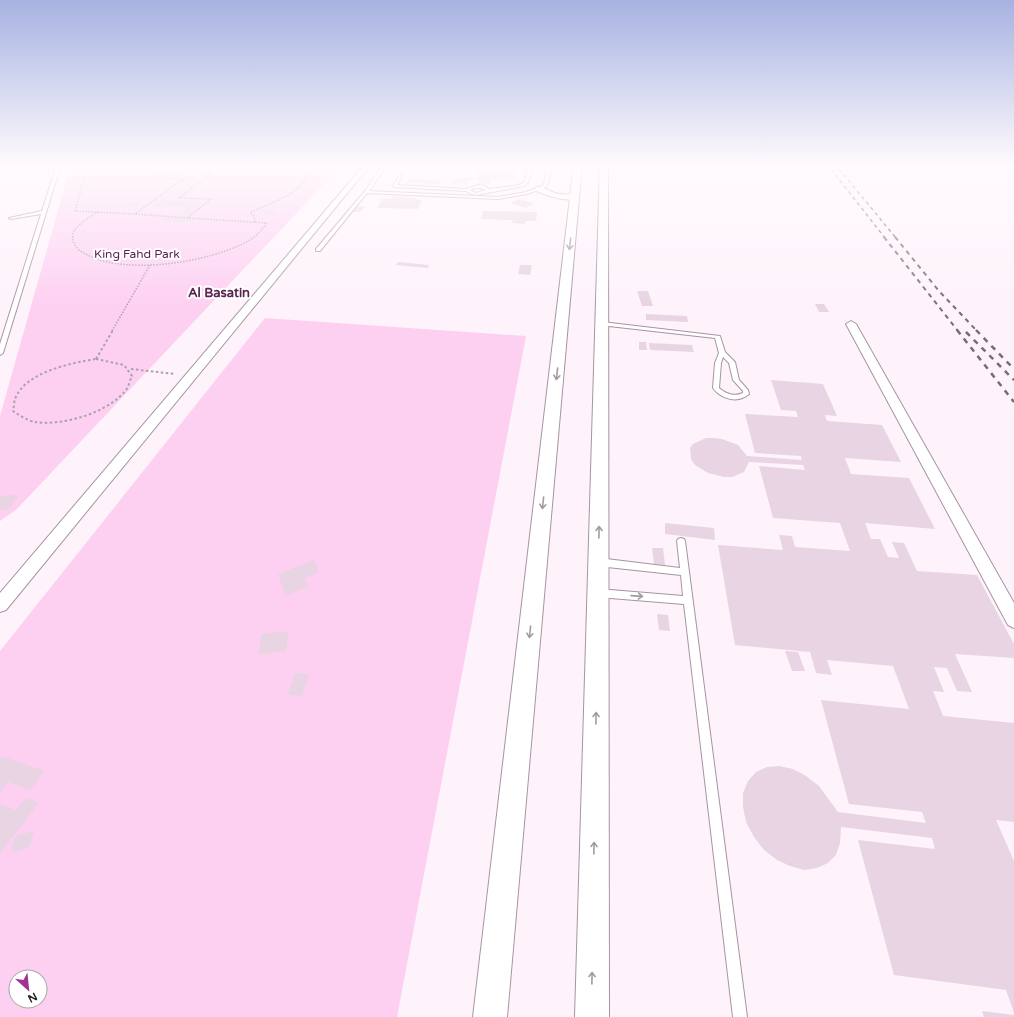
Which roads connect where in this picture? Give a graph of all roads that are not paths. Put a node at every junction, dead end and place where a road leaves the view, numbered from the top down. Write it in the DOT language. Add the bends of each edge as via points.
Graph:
graph roads {
  1 [pos="328,211"];
  2 [pos="350,211"];
  3 [pos="574,211"];
  4 [pos="603,211"];
  5 [pos="44,212"];
  6 [pos="11,218"];
  7 [pos="318,250"];
  8 [pos="602,324"];
  9 [pos="851,324"];
  10 [pos="722,352"];
  11 [pos="0,353"];
  12 [pos="681,541"];
  13 [pos="598,562"];
  14 [pos="685,572"];
  15 [pos="598,593"];
  16 [pos="688,600"];
  17 [pos="0,605"];
  18 [pos="1014,620"];
  19 [pos="490,1017"];
  20 [pos="592,1017"];
  21 [pos="740,1017"];
  1 -- 17 [label="street"];
  2 -- 7 [label="lane"];
  3 -- 19 [label="street, one-way"];
  4 -- 8 [label="street"];
  5 -- 6 [label="lane"];
  5 -- 11 [label="lane"];
  8 -- 10 [label="lane" via="718,337"];
  13 -- 8 [label="street, one-way"];
  9 -- 18 [label="street"];
  10 -- 10 [label="lane" via="718,363 716,388 726,396 741,397 746,391 736,380 732,362"];
  12 -- 14 [label="lane"];
  13 -- 14 [label="lane"];
  13 -- 15 [label="street"];
  14 -- 16 [label="lane"];
  15 -- 16 [label="lane, one-way"];
  20 -- 15 [label="street, one-way"];
  16 -- 21 [label="lane"];
}
